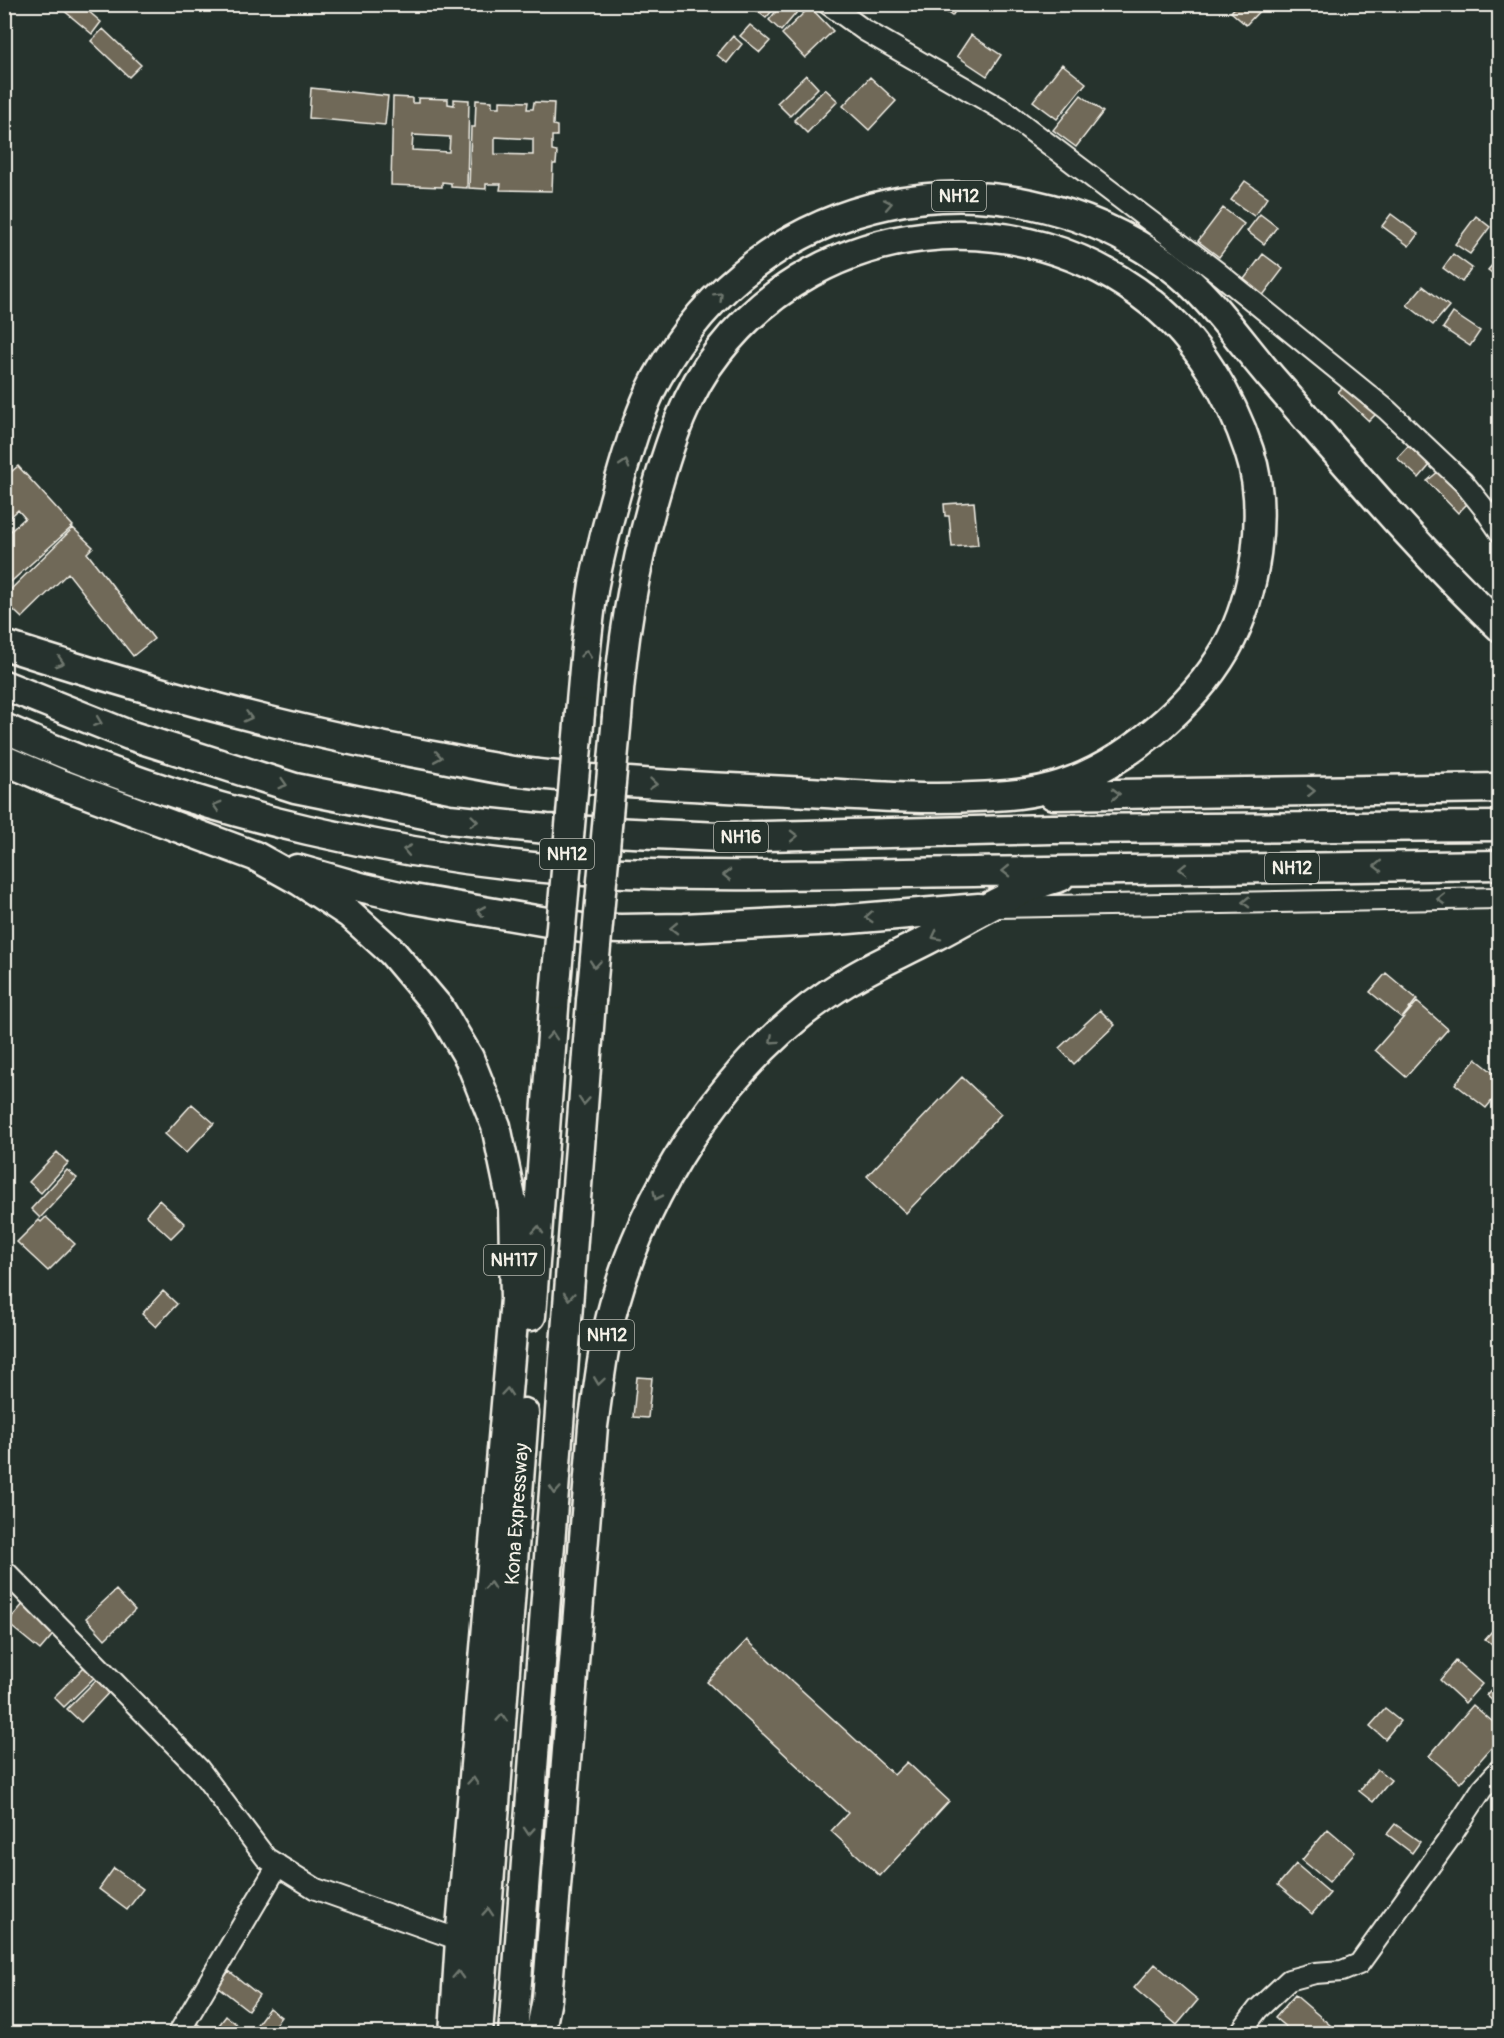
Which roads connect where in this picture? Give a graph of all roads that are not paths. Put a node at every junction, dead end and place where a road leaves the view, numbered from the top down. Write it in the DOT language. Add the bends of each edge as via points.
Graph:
graph roads {
  1 [pos="828,4"];
  2 [pos="1500,532"];
  3 [pos="1500,627"];
  4 [pos="4,645"];
  5 [pos="4,685"];
  6 [pos="4,728"];
  7 [pos="4,760"];
  8 [pos="1500,788"];
  9 [pos="1015,795"];
  10 [pos="1500,826"];
  11 [pos="255,856"];
  12 [pos="1500,865"];
  13 [pos="1085,870"];
  14 [pos="1500,898"];
  15 [pos="990,907"];
  16 [pos="4,1570"];
  17 [pos="1500,1769"];
  18 [pos="278,1865"];
  19 [pos="460,1940"];
  20 [pos="178,2034"];
  21 [pos="454,2034"];
  22 [pos="478,2034"];
  23 [pos="513,2034"];
  24 [pos="540,2034"];
  25 [pos="1239,2034"];
  1 -- 2 [label="street" via="864,30 1005,111 1216,271 1387,410 1463,482"];
  22 -- 3 [label="highway, Kona Expressway / NH12, one-way, bridge" via="555,995 593,588 626,459 644,408 673,352 715,299 738,278 798,236 840,217 882,205 962,196 1012,200 1092,221 1168,265 1191,283 1363,484"];
  4 -- 9 [label="highway, one-way" via="285,727 512,770 666,785 891,797"];
  5 -- 10 [label="highway, NH16, one-way" via="129,735 295,788 449,819 547,829 720,837 1052,829"];
  13 -- 6 [label="highway, NH16, one-way" via="623,873 539,868 430,854 221,808 135,781"];
  7 -- 11 [label="highway, NH117"];
  9 -- 8 [label="highway, one-way"];
  9 -- 23 [label="highway, Kona Expressway / NH12, one-way, bridge" via="1060,786 1092,772 1141,741 1187,701 1219,661 1236,630 1255,565 1257,489 1251,454 1208,365 1182,332 1126,285 1052,248 993,236 923,236 889,242 820,267 781,291 718,351 676,426 636,567 627,616 591,1001"];
  15 -- 11 [label="highway, one-way" via="684,928 582,927 403,897"];
  19 -- 11 [label="highway, NH117, one-way" via="515,1299 513,1207 496,1126 469,1058 440,1009 392,952 350,914"];
  12 -- 13 [label="highway, NH12, one-way"];
  13 -- 15 [label="highway, NH12"];
  14 -- 15 [label="street, one-way"];
  15 -- 24 [label="highway, NH12, one-way" via="848,981 766,1045 689,1141 638,1237 614,1306 593,1426 547,1999"];
  16 -- 18 [label="street" via="199,1768 266,1858"];
  17 -- 25 [label="street" via="1359,1964 1342,1971 1316,1972 1289,1980 1258,2009"];
  18 -- 19 [label="street" via="316,1889"];
  18 -- 20 [label="street"];
  21 -- 19 [label="highway, NH117, one-way"];
}
